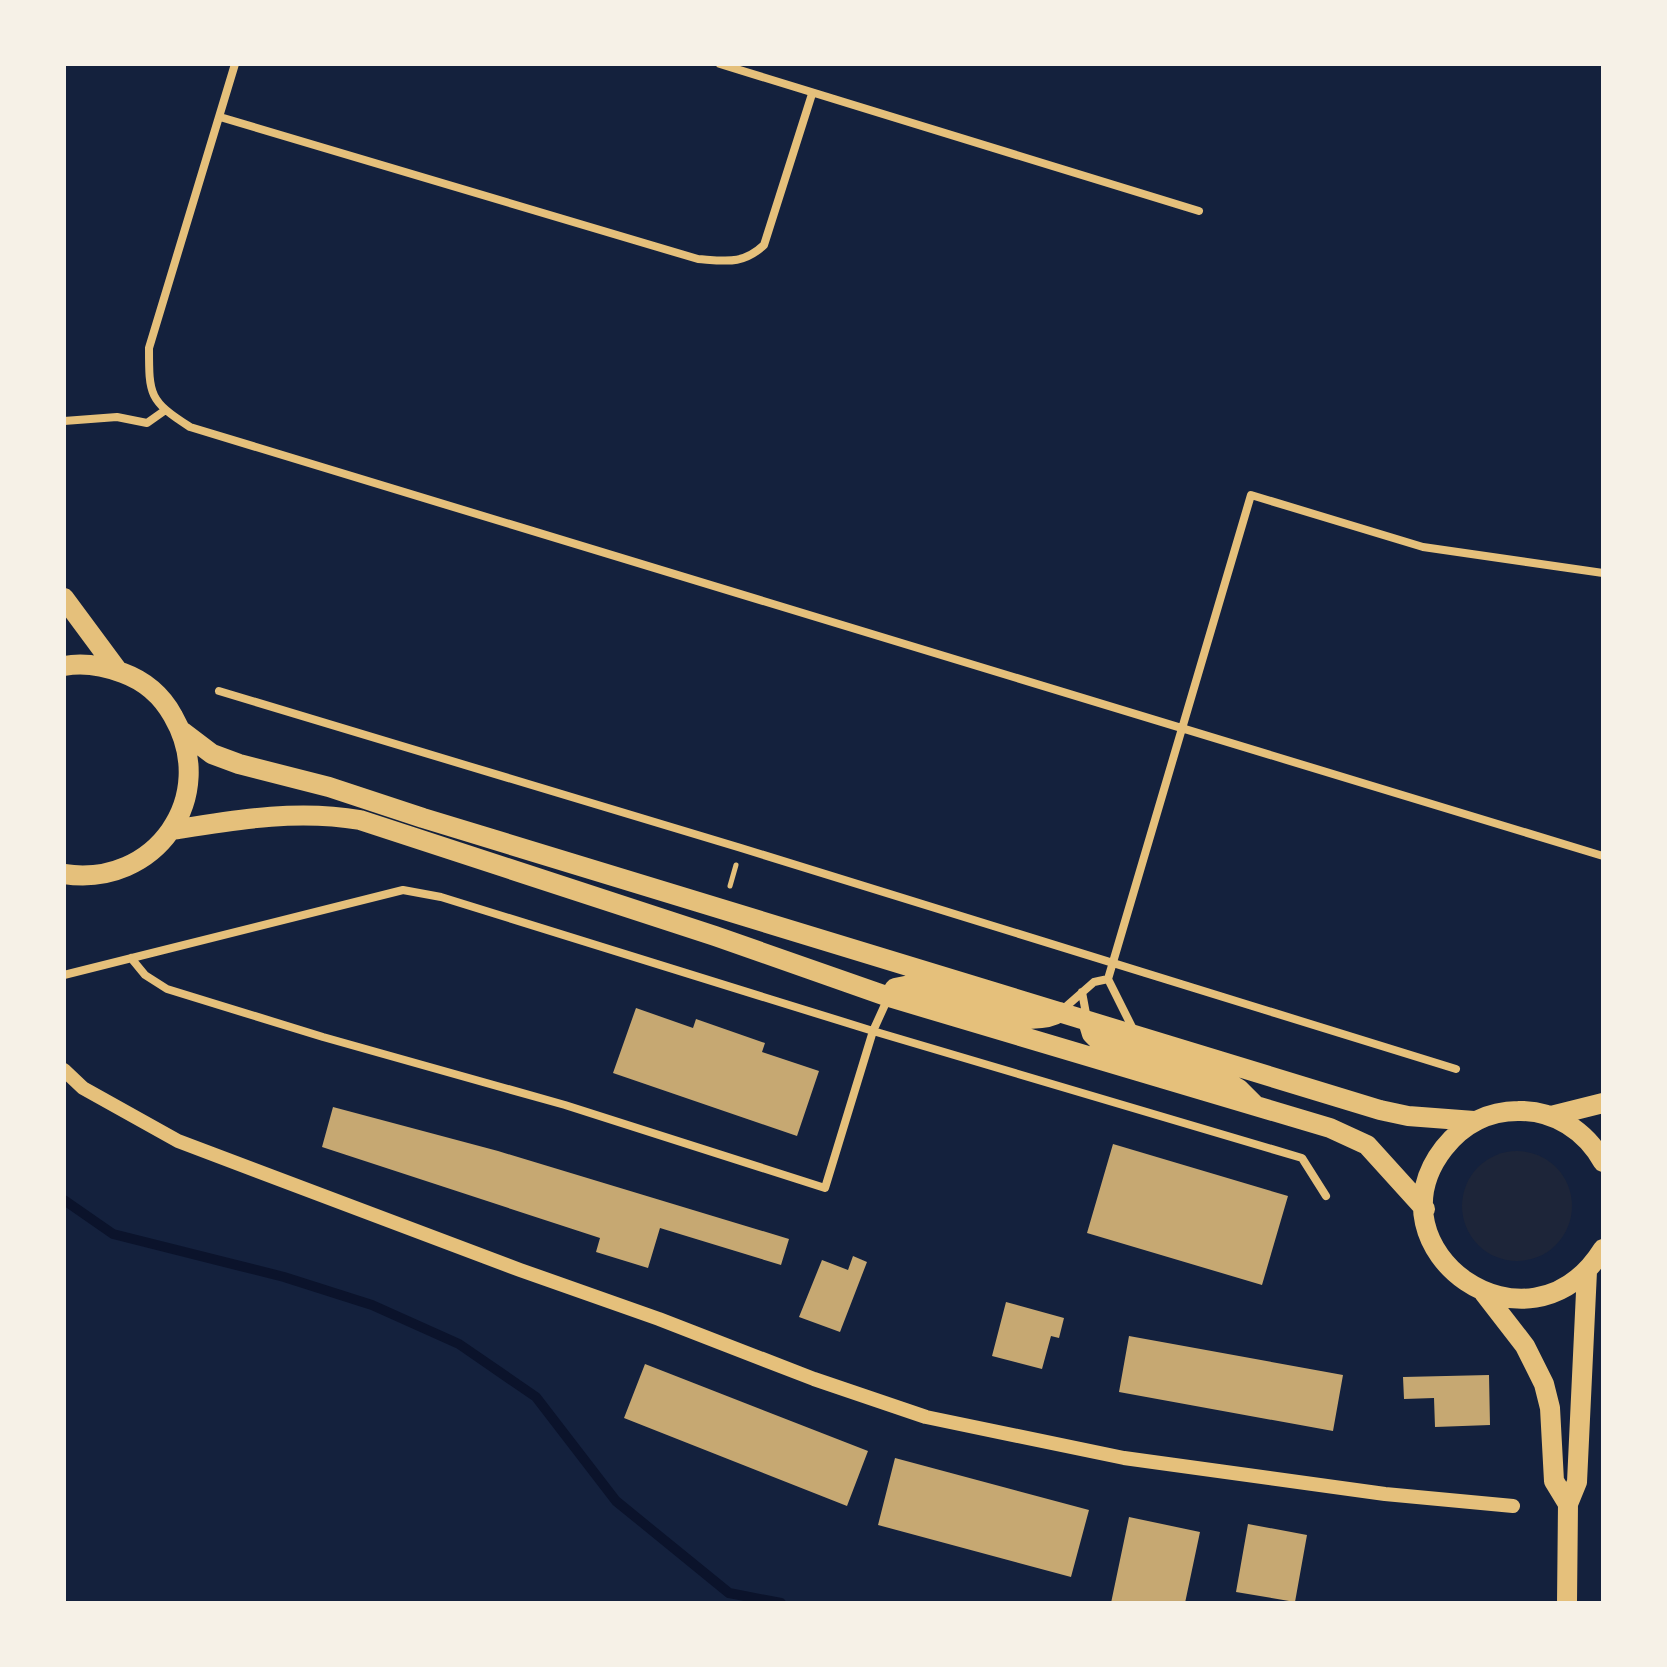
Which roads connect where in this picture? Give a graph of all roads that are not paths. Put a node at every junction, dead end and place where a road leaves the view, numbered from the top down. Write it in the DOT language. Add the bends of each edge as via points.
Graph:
graph roads {
  1 [pos="235,64"];
  2 [pos="720,64"];
  3 [pos="812,94"];
  4 [pos="220,117"];
  5 [pos="1199,211"];
  6 [pos="164,411"];
  7 [pos="64,421"];
  8 [pos="1603,573"];
  9 [pos="64,598"];
  10 [pos="64,666"];
  11 [pos="118,671"];
  12 [pos="219,691"];
  13 [pos="1183,727"];
  14 [pos="183,732"];
  15 [pos="172,830"];
  16 [pos="1603,856"];
  17 [pos="64,874"];
  18 [pos="131,958"];
  19 [pos="1113,963"];
  20 [pos="64,975"];
  21 [pos="1108,979"];
  22 [pos="1082,992"];
  23 [pos="889,997"];
  24 [pos="1060,1012"];
  25 [pos="1088,1021"];
  26 [pos="873,1031"];
  27 [pos="1137,1036"];
  28 [pos="1456,1069"];
  29 [pos="64,1070"];
  30 [pos="1603,1103"];
  31 [pos="1258,1108"];
  32 [pos="1551,1116"];
  33 [pos="1474,1121"];
  34 [pos="1603,1162"];
  35 [pos="1326,1196"];
  36 [pos="1425,1209"];
  37 [pos="1603,1249"];
  38 [pos="1587,1271"];
  39 [pos="1484,1293"];
  40 [pos="1568,1504"];
  41 [pos="1513,1506"];
  42 [pos="1567,1603"];
  1 -- 4 [label="street"];
  2 -- 3 [label="street"];
  3 -- 4 [label="street" via="764,245 751,257 729,261 698,259"];
  3 -- 5 [label="street"];
  4 -- 6 [label="street" via="149,348 149,386"];
  6 -- 7 [label="street" via="147,423 117,417"];
  6 -- 13 [label="street" via="190,427"];
  8 -- 13 [label="street" via="1423,547 1251,495"];
  9 -- 11 [label="main road"];
  10 -- 11 [label="main road"];
  11 -- 14 [label="main road" via="138,679 165,702"];
  12 -- 19 [label="street"];
  13 -- 16 [label="street"];
  13 -- 19 [label="street"];
  14 -- 15 [label="main road" via="190,765 186,799"];
  14 -- 24 [label="main road" via="212,754 239,764 329,787"];
  15 -- 17 [label="main road" via="148,855 119,871 85,877"];
  15 -- 23 [label="main road" via="263,816 313,814 360,820"];
  18 -- 20 [label="street"];
  18 -- 26 [label="street" via="403,890 441,897"];
  18 -- 26 [label="street" via="167,989 565,1105 825,1188"];
  19 -- 21 [label="street"];
  19 -- 28 [label="street"];
  21 -- 22 [label="street"];
  21 -- 27 [label="street"];
  22 -- 24 [label="street"];
  22 -- 25 [label="street"];
  23 -- 24 [label="main road" via="895,988 910,985 1016,1018 1045,1020"];
  23 -- 26 [label="street"];
  23 -- 31 [label="main road"];
  24 -- 25 [label="main road"];
  25 -- 27 [label="main road"];
  25 -- 31 [label="main road" via="1100,1042 1224,1080"];
  26 -- 35 [label="street" via="1302,1158"];
  27 -- 33 [label="main road" via="1395,1114"];
  29 -- 41 [label="street" via="83,1088 178,1141 926,1417 1124,1458"];
  30 -- 32 [label="main road"];
  31 -- 36 [label="main road" via="1355,1138 1376,1153"];
  32 -- 33 [label="main road" via="1512,1111"];
  32 -- 34 [label="main road" via="1580,1133"];
  33 -- 36 [label="main road" via="1450,1140 1433,1165"];
  36 -- 39 [label="main road" via="1442,1260"];
  37 -- 38 [label="main road"];
  38 -- 39 [label="main road" via="1539,1298"];
  38 -- 40 [label="main road" via="1577,1482"];
  39 -- 40 [label="main road" via="1525,1346 1544,1384 1554,1481"];
  40 -- 42 [label="main road"];
}
